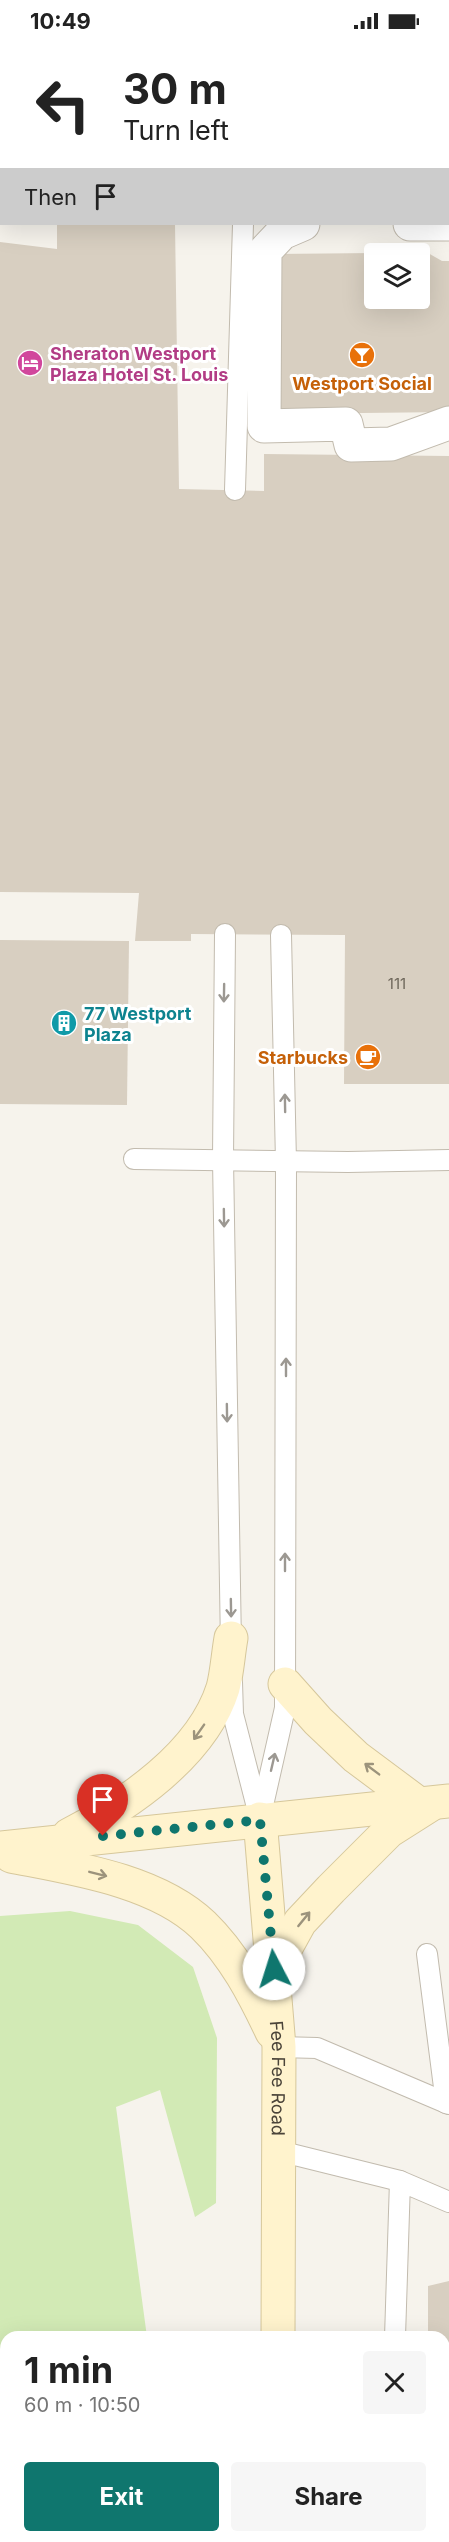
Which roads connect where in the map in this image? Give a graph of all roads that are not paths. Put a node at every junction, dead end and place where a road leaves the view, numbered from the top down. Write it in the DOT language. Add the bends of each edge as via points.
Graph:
graph roads {
  1 [pos="243,225"];
  2 [pos="301,225"];
  3 [pos="449,423"];
  4 [pos="235,490"];
  5 [pos="225,934"];
  6 [pos="281,935"];
  7 [pos="134,1159"];
  8 [pos="223,1159"];
  9 [pos="449,1160"];
  10 [pos="286,1162"];
  11 [pos="231,1638"];
  12 [pos="285,1684"];
  13 [pos="434,1803"];
  14 [pos="260,1820"];
  15 [pos="59,1840"];
  16 [pos="0,1848"];
  17 [pos="0,1853"];
  18 [pos="427,1954"];
  19 [pos="274,1969"];
  20 [pos="279,2047"];
  21 [pos="448,2103"];
  22 [pos="279,2151"];
  23 [pos="400,2181"];
  24 [pos="449,2202"];
  25 [pos="278,2331"];
  26 [pos="395,2331"];
  1 -- 4 [label="lane"];
  2 -- 3 [label="street" via="282,233 265,251 264,426 346,424 351,446 391,444"];
  5 -- 8 [label="lane, one-way"];
  10 -- 6 [label="lane, one-way"];
  7 -- 8 [label="lane"];
  8 -- 10 [label="lane"];
  8 -- 11 [label="lane, one-way"];
  9 -- 10 [label="lane"];
  12 -- 10 [label="lane, one-way"];
  11 -- 14 [label="lane" via="233,1714"];
  11 -- 15 [label="main road, one-way" via="222,1689 211,1714 188,1746 160,1777"];
  13 -- 12 [label="main road, one-way" via="356,1756"];
  14 -- 12 [label="lane, one-way" via="285,1708"];
  13 -- 14 [label="main road"];
  19 -- 13 [label="main road, one-way" via="300,1922 331,1889 389,1831"];
  14 -- 15 [label="main road"];
  14 -- 19 [label="main road, Fee Fee Road"];
  15 -- 16 [label="main road"];
  17 -- 20 [label="main road, one-way" via="105,1875 173,1904 201,1923 240,1971"];
  18 -- 21 [label="lane"];
  19 -- 20 [label="main road, Fee Fee Road"];
  20 -- 21 [label="lane" via="317,2048"];
  20 -- 22 [label="main road, Fee Fee Road"];
  22 -- 23 [label="lane"];
  22 -- 25 [label="main road, Fee Fee Road"];
  23 -- 24 [label="lane"];
  23 -- 26 [label="lane"];
}
